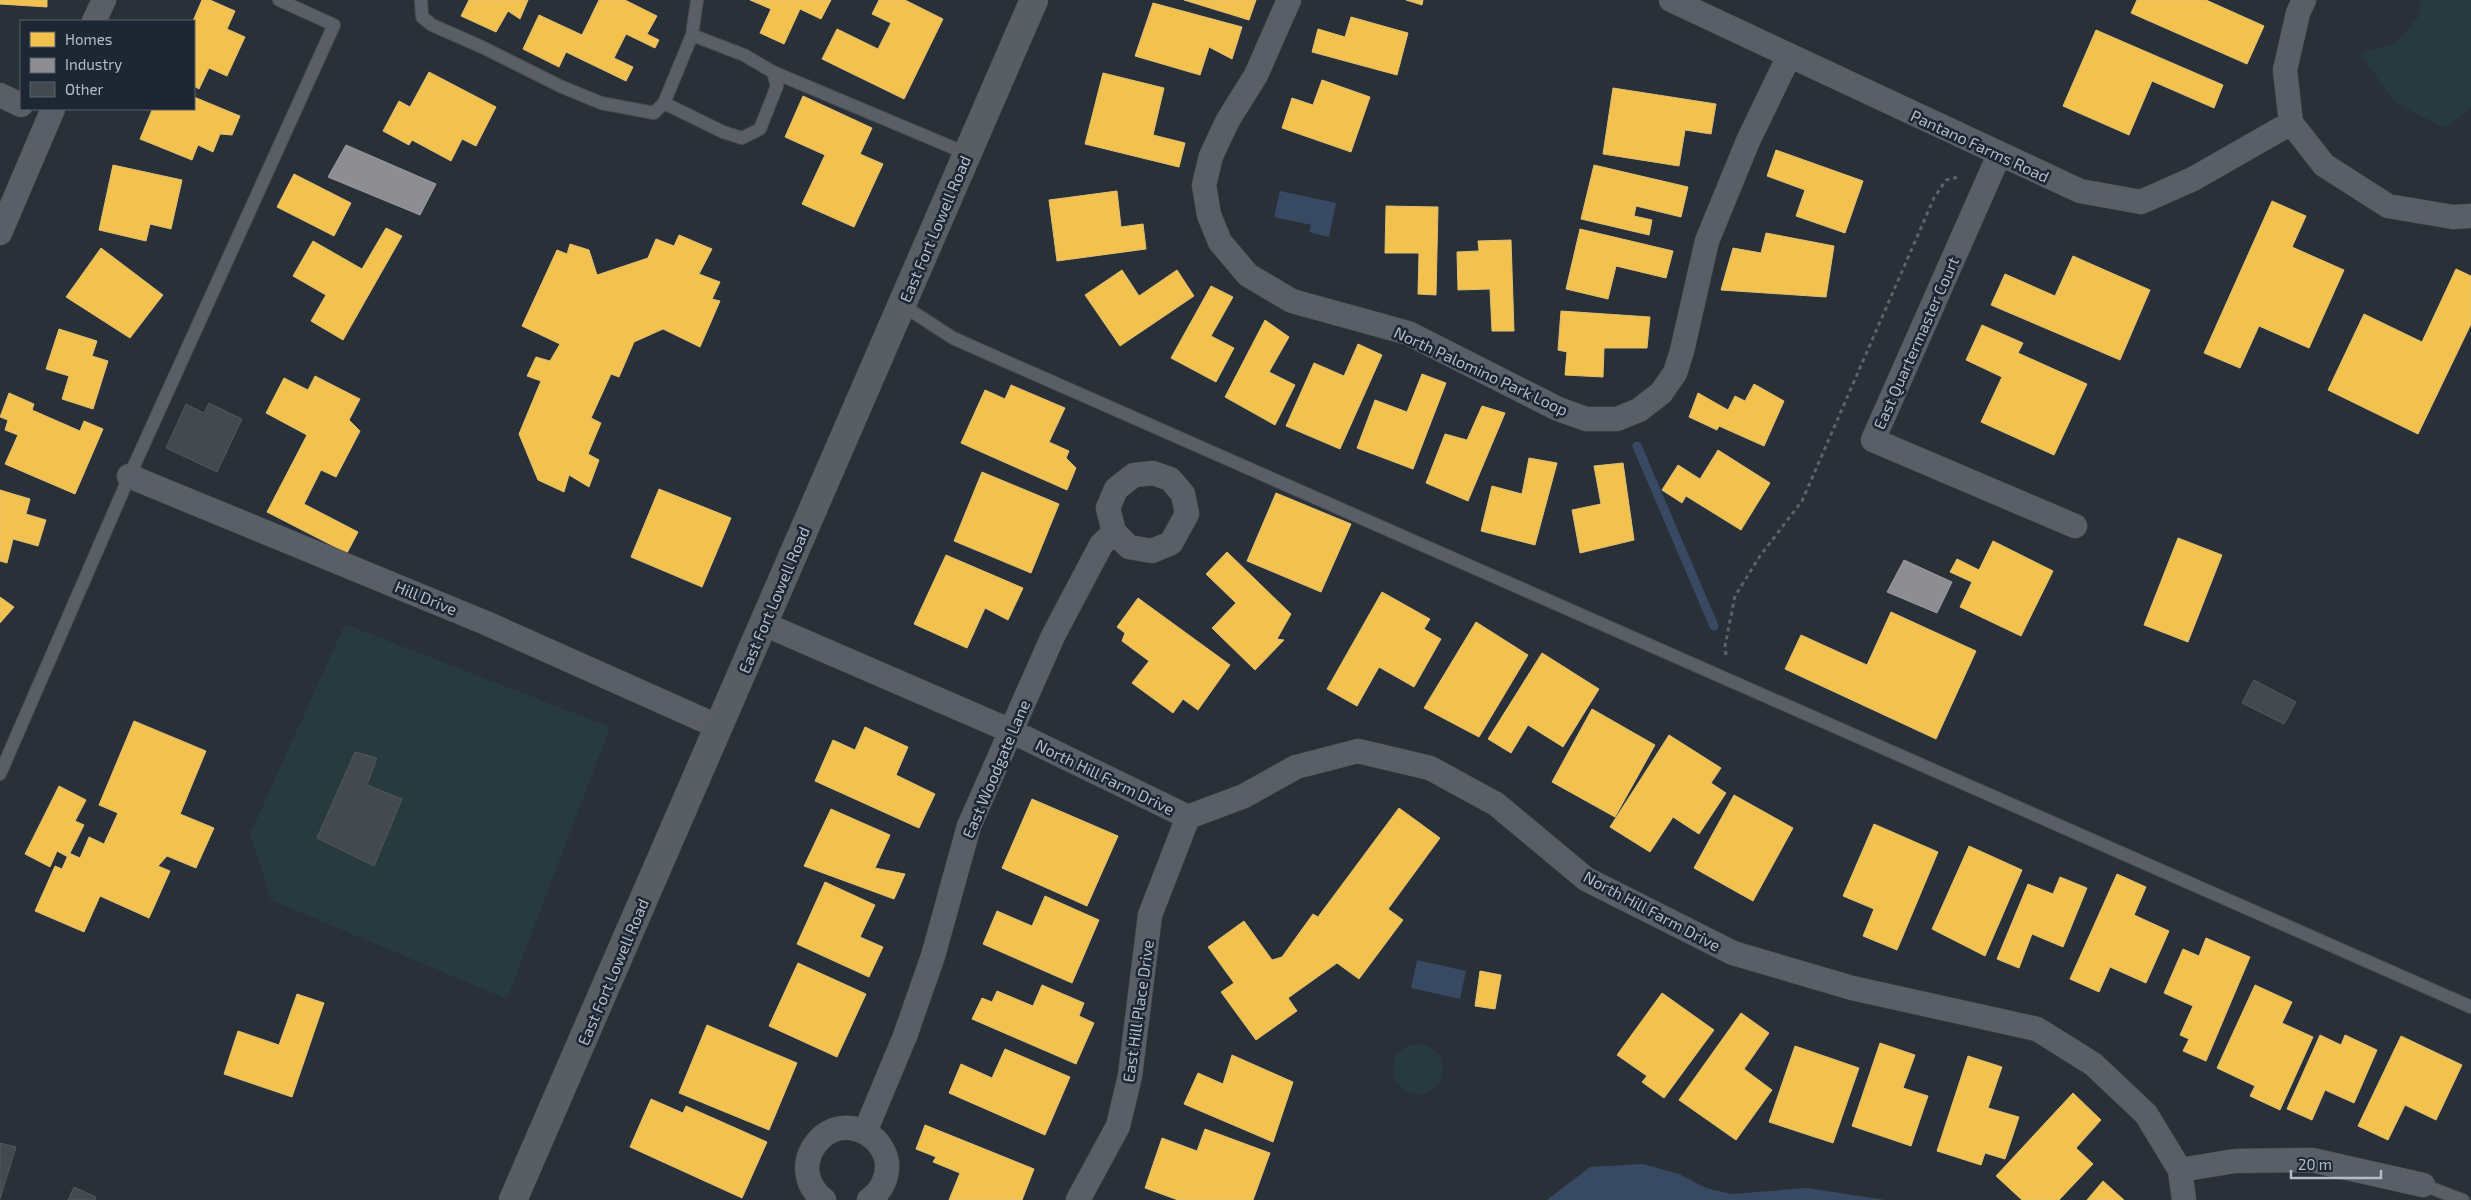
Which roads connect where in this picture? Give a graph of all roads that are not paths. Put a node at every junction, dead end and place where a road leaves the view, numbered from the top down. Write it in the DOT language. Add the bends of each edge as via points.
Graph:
graph roads {
  1 [pos="104,0"];
  2 [pos="279,0"];
  3 [pos="421,0"];
  4 [pos="697,0"];
  5 [pos="1034,0"];
  6 [pos="1289,0"];
  7 [pos="1671,0"];
  8 [pos="2304,0"];
  9 [pos="94,20"];
  10 [pos="692,35"];
  11 [pos="1789,56"];
  12 [pos="773,72"];
  13 [pos="0,95"];
  14 [pos="664,103"];
  15 [pos="20,105"];
  16 [pos="44,111"];
  17 [pos="2291,123"];
  18 [pos="968,154"];
  19 [pos="1999,155"];
  20 [pos="2471,216"];
  21 [pos="0,233"];
  22 [pos="902,305"];
  23 [pos="129,476"];
  24 [pos="2076,526"];
  25 [pos="1114,532"];
  26 [pos="764,624"];
  27 [pos="719,727"];
  28 [pos="1011,731"];
  29 [pos="0,774"];
  30 [pos="1188,817"];
  31 [pos="2471,1007"];
  32 [pos="865,1132"];
  33 [pos="2180,1170"];
  34 [pos="2423,1185"];
  35 [pos="514,1200"];
  36 [pos="824,1200"];
  37 [pos="869,1200"];
  38 [pos="1078,1200"];
  39 [pos="2184,1200"];
  40 [pos="2463,1200"];
  1 -- 9 [label="street"];
  2 -- 23 [label="lane" via="334,25"];
  3 -- 14 [label="lane" via="422,17 432,25 600,103 654,113"];
  4 -- 10 [label="lane"];
  5 -- 18 [label="street, East Fort Lowell Road"];
  6 -- 11 [label="street, North Palomino Park Loop" via="1256,75 1228,120 1211,156 1204,185 1209,215 1220,242 1248,275 1292,301 1408,333 1558,409 1586,419 1617,419 1639,410 1661,393 1675,374 1707,241 1748,140"];
  7 -- 11 [label="street, Pantano Farms Road"];
  8 -- 17 [label="street" via="2285,70"];
  10 -- 12 [label="lane" via="744,55"];
  10 -- 14 [label="lane"];
  11 -- 19 [label="street, Pantano Farms Road"];
  12 -- 14 [label="lane" via="777,86 760,129 742,138"];
  12 -- 18 [label="lane"];
  13 -- 15 [label="street"];
  16 -- 21 [label="street"];
  17 -- 19 [label="street, Pantano Farms Road" via="2193,179 2141,202 2080,191"];
  17 -- 20 [label="street" via="2324,165 2388,206 2453,217"];
  18 -- 22 [label="street, East Fort Lowell Road"];
  19 -- 24 [label="street, East Quartermaster Court" via="1873,440"];
  22 -- 26 [label="street, East Fort Lowell Road"];
  22 -- 31 [label="lane" via="953,338"];
  23 -- 27 [label="street, Hill Drive" via="486,623"];
  23 -- 29 [label="lane"];
  25 -- 28 [label="street, East Woodgate Lane" via="1101,545 1052,636"];
  26 -- 27 [label="street, East Fort Lowell Road"];
  26 -- 28 [label="street, North Hill Farm Drive"];
  27 -- 35 [label="street, East Fort Lowell Road"];
  28 -- 30 [label="street, North Hill Farm Drive"];
  28 -- 32 [label="street, East Woodgate Lane" via="969,826 934,956"];
  30 -- 33 [label="street, North Hill Farm Drive" via="1244,796 1296,767 1358,751 1430,768 1496,804 1586,879 1733,953 1852,988 2037,1029 2093,1064 2146,1114"];
  30 -- 38 [label="street, East Hill Place Drive" via="1150,914 1130,1076 1118,1126"];
  32 -- 36 [label="street" via="840,1128 827,1132 810,1152 808,1178"];
  32 -- 37 [label="street" via="876,1140 887,1163 881,1189"];
  33 -- 34 [label="street" via="2234,1161 2312,1160"];
  33 -- 39 [label="street"];
  34 -- 40 [label="lane"];
}
